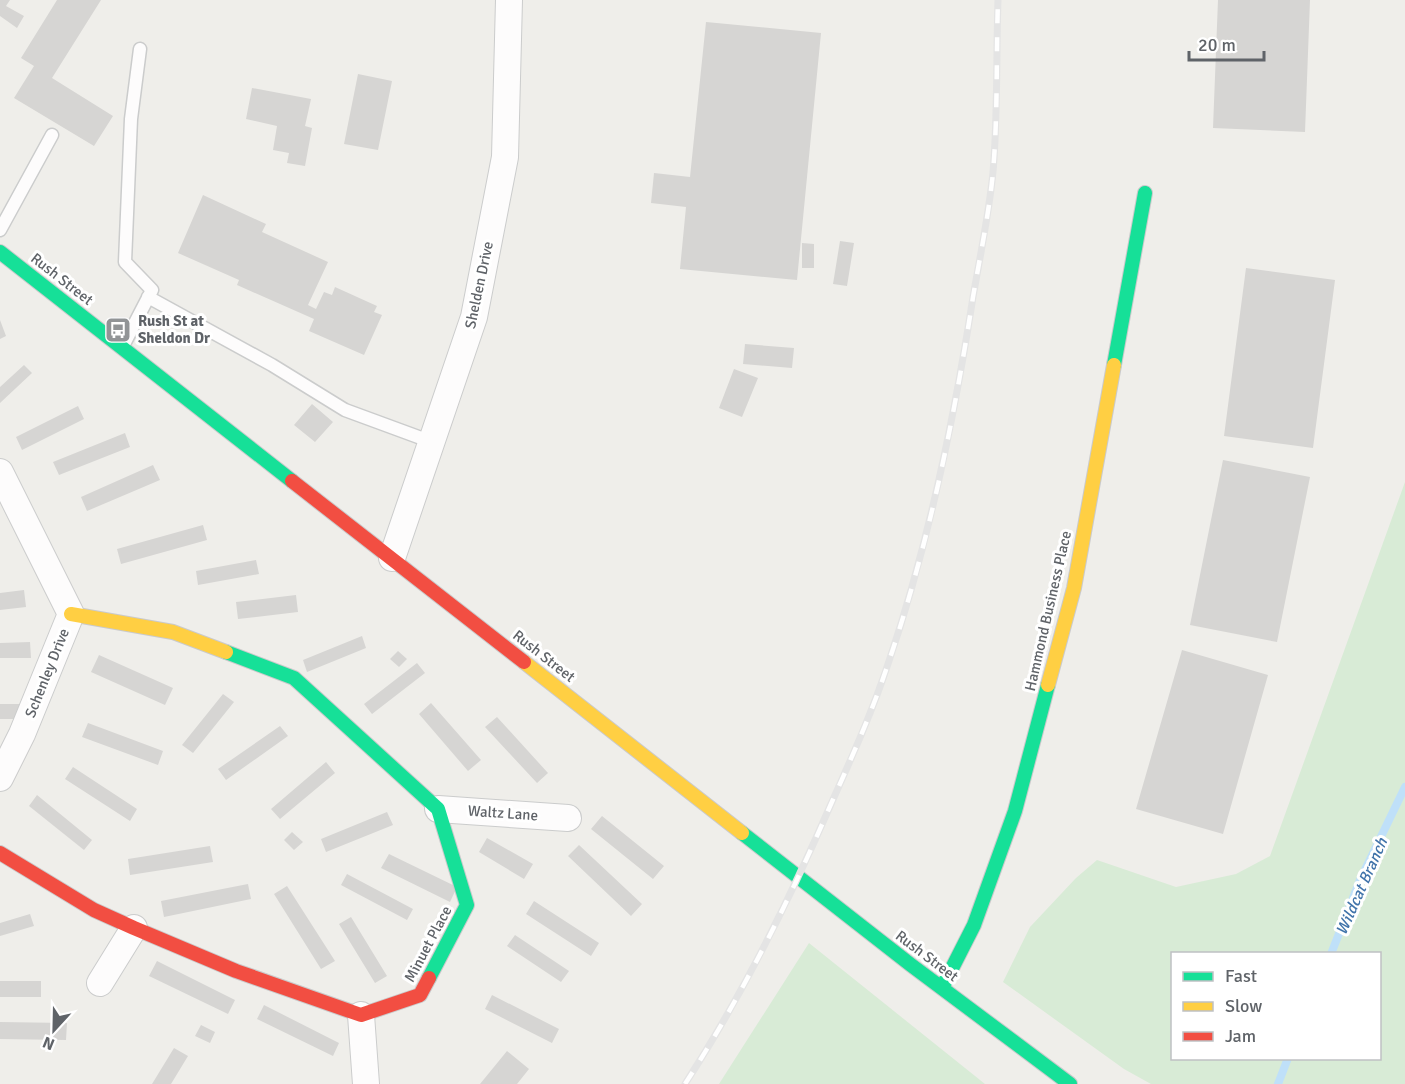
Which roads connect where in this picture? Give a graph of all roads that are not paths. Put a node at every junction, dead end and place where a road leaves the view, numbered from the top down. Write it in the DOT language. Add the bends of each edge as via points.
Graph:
graph roads {
  1 [pos="509,0"];
  2 [pos="140,49"];
  3 [pos="52,135"];
  4 [pos="1145,193"];
  5 [pos="0,230"];
  6 [pos="0,252"];
  7 [pos="148,297"];
  8 [pos="122,348"];
  9 [pos="432,442"];
  10 [pos="0,472"];
  11 [pos="392,558"];
  12 [pos="71,614"];
  13 [pos="0,778"];
  14 [pos="438,809"];
  15 [pos="568,818"];
  16 [pos="0,853"];
  17 [pos="134,928"];
  18 [pos="100,983"];
  19 [pos="942,988"];
  20 [pos="361,1015"];
  21 [pos="366,1084"];
  22 [pos="1070,1084"];
  1 -- 9 [label="street, Shelden Drive" via="505,157 474,317"];
  2 -- 7 [label="lane" via="131,119 125,262 152,290"];
  3 -- 5 [label="lane"];
  4 -- 19 [label="street, Hammond Business Place" via="1074,588 1015,811 974,925"];
  6 -- 8 [label="street, Rush Street"];
  7 -- 8 [label="lane"];
  7 -- 9 [label="lane" via="345,410"];
  8 -- 11 [label="street, Rush Street"];
  9 -- 11 [label="street, Shelden Drive"];
  10 -- 12 [label="street, Schenley Drive"];
  11 -- 19 [label="street, Rush Street"];
  12 -- 13 [label="street, Schenley Drive"];
  12 -- 14 [label="street" via="173,632 294,678"];
  14 -- 15 [label="street, Waltz Lane"];
  14 -- 20 [label="street, Minuet Place" via="467,905 420,995"];
  16 -- 17 [label="street" via="94,910"];
  17 -- 18 [label="street"];
  17 -- 20 [label="street" via="236,971"];
  19 -- 22 [label="street, Rush Street"];
  20 -- 21 [label="street"];
}
